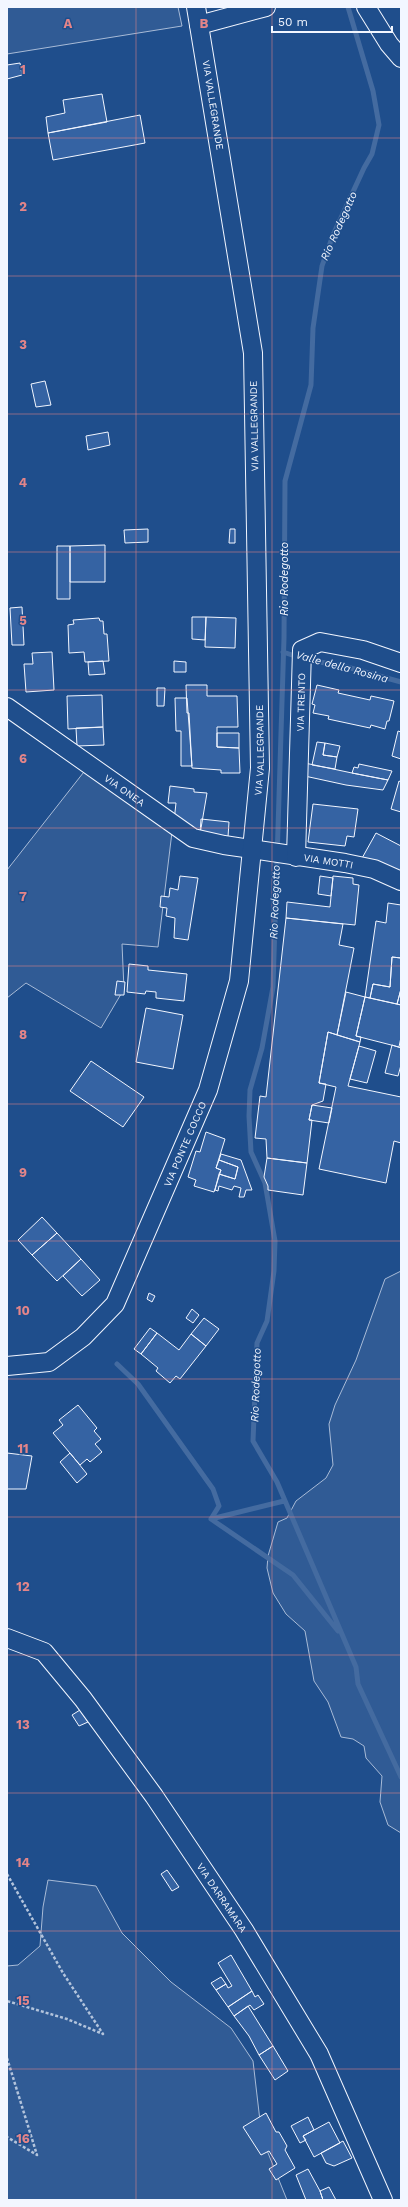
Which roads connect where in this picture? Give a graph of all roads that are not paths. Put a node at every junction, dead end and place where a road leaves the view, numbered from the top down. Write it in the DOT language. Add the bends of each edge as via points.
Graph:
graph roads {
  1 [pos="196,7"];
  2 [pos="266,7"];
  3 [pos="366,7"];
  4 [pos="199,25"];
  5 [pos="401,58"];
  6 [pos="401,663"];
  7 [pos="7,707"];
  8 [pos="260,850"];
  9 [pos="293,856"];
  10 [pos="401,881"];
  11 [pos="7,1366"];
  12 [pos="7,1638"];
  13 [pos="383,2200"];
  1 -- 4 [label="street, VIA VALLEGRANDE"];
  2 -- 4 [label="street"];
  3 -- 5 [label="street"];
  4 -- 8 [label="street, VIA VALLEGRANDE" via="253,353"];
  6 -- 9 [label="street, VIA TRENTO" via="363,650 320,642 301,658"];
  7 -- 8 [label="street, VIA ONEA" via="193,838"];
  8 -- 9 [label="street, VIA MOTTI"];
  8 -- 11 [label="street, VIA PONTE COCCO" via="238,980 208,1090 116,1304 83,1338 49,1362"];
  9 -- 10 [label="street, VIA MOTTI" via="374,869"];
  12 -- 13 [label="street, VIA DARRAMARA" via="44,1652 73,1687 154,1796 244,1930 319,2054"];
}
